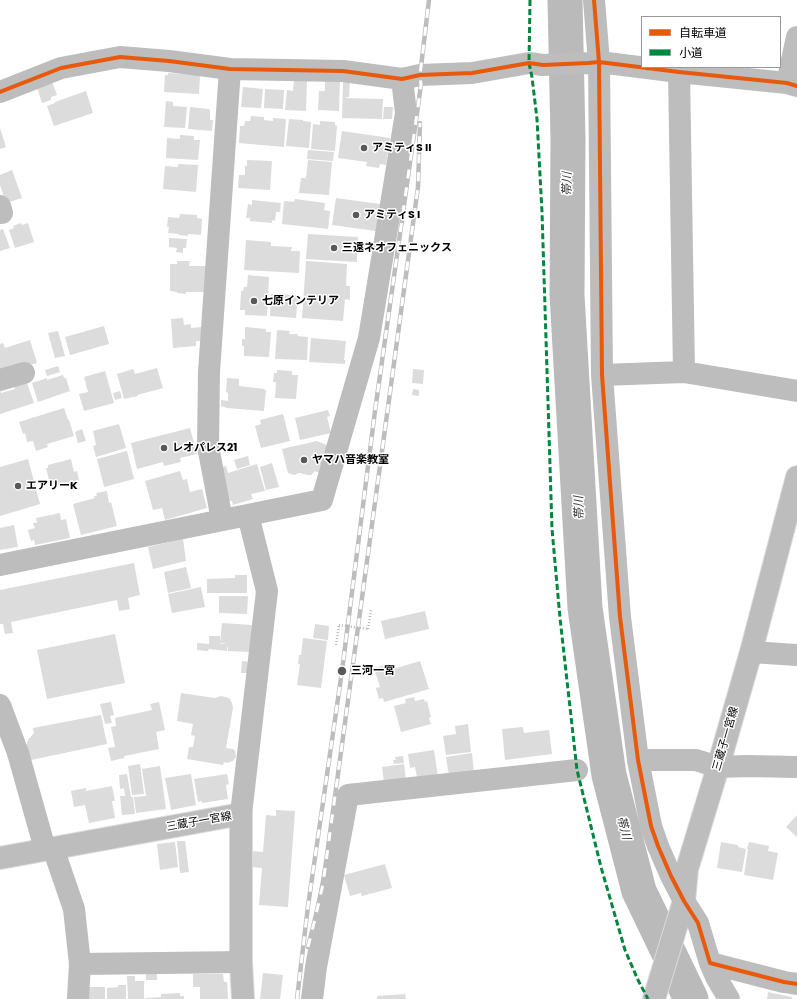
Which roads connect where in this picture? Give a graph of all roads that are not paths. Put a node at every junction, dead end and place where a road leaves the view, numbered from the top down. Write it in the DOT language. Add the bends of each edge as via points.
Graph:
graph roads {
  1 [pos="594,0"];
  2 [pos="797,37"];
  3 [pos="593,63"];
  4 [pos="230,69"];
  5 [pos="679,72"];
  6 [pos="402,79"];
  7 [pos="792,84"];
  8 [pos="0,92"];
  9 [pos="684,372"];
  10 [pos="24,373"];
  11 [pos="602,375"];
  12 [pos="0,380"];
  13 [pos="797,391"];
  14 [pos="797,477"];
  15 [pos="248,515"];
  16 [pos="222,520"];
  17 [pos="0,565"];
  18 [pos="751,652"];
  19 [pos="797,655"];
  20 [pos="0,705"];
  21 [pos="638,760"];
  22 [pos="718,767"];
  23 [pos="797,767"];
  24 [pos="577,770"];
  25 [pos="241,814"];
  26 [pos="49,848"];
  27 [pos="0,858"];
  28 [pos="681,910"];
  29 [pos="241,962"];
  30 [pos="710,963"];
  31 [pos="80,964"];
  32 [pos="797,984"];
  33 [pos="654,995"];
  34 [pos="78,999"];
  35 [pos="243,999"];
  36 [pos="312,999"];
  37 [pos="728,999"];
  1 -- 3 [label="street"];
  2 -- 7 [label="street"];
  3 -- 5 [label="street"];
  3 -- 6 [label="street" via="529,63 472,73"];
  3 -- 11 [label="street"];
  4 -- 6 [label="street" via="343,70"];
  4 -- 8 [label="street" via="120,56 61,68"];
  4 -- 16 [label="street" via="209,372 208,446"];
  5 -- 7 [label="street"];
  5 -- 9 [label="street"];
  6 -- 15 [label="street" via="406,113 369,338 322,500"];
  9 -- 11 [label="street"];
  9 -- 13 [label="street"];
  10 -- 12 [label="street"];
  11 -- 21 [label="street" via="620,617"];
  14 -- 18 [label="street, 三蔵子一宮線"];
  15 -- 16 [label="street"];
  15 -- 25 [label="street" via="267,591"];
  16 -- 17 [label="street"];
  18 -- 19 [label="street"];
  18 -- 22 [label="street, 三蔵子一宮線"];
  20 -- 26 [label="street"];
  21 -- 22 [label="street" via="696,760"];
  21 -- 28 [label="street" via="651,826"];
  22 -- 23 [label="street"];
  22 -- 28 [label="street, 三蔵子一宮線" via="687,869"];
  24 -- 36 [label="street" via="348,794"];
  25 -- 26 [label="street, 三蔵子一宮線"];
  25 -- 29 [label="street, 三蔵子一宮線"];
  26 -- 27 [label="street, 三蔵子一宮線"];
  26 -- 31 [label="street" via="74,909"];
  28 -- 30 [label="street" via="698,923"];
  28 -- 33 [label="street, 三蔵子一宮線"];
  29 -- 31 [label="street"];
  29 -- 35 [label="street, 三蔵子一宮線"];
  30 -- 32 [label="street"];
  30 -- 37 [label="street"];
  31 -- 34 [label="street"];
}
